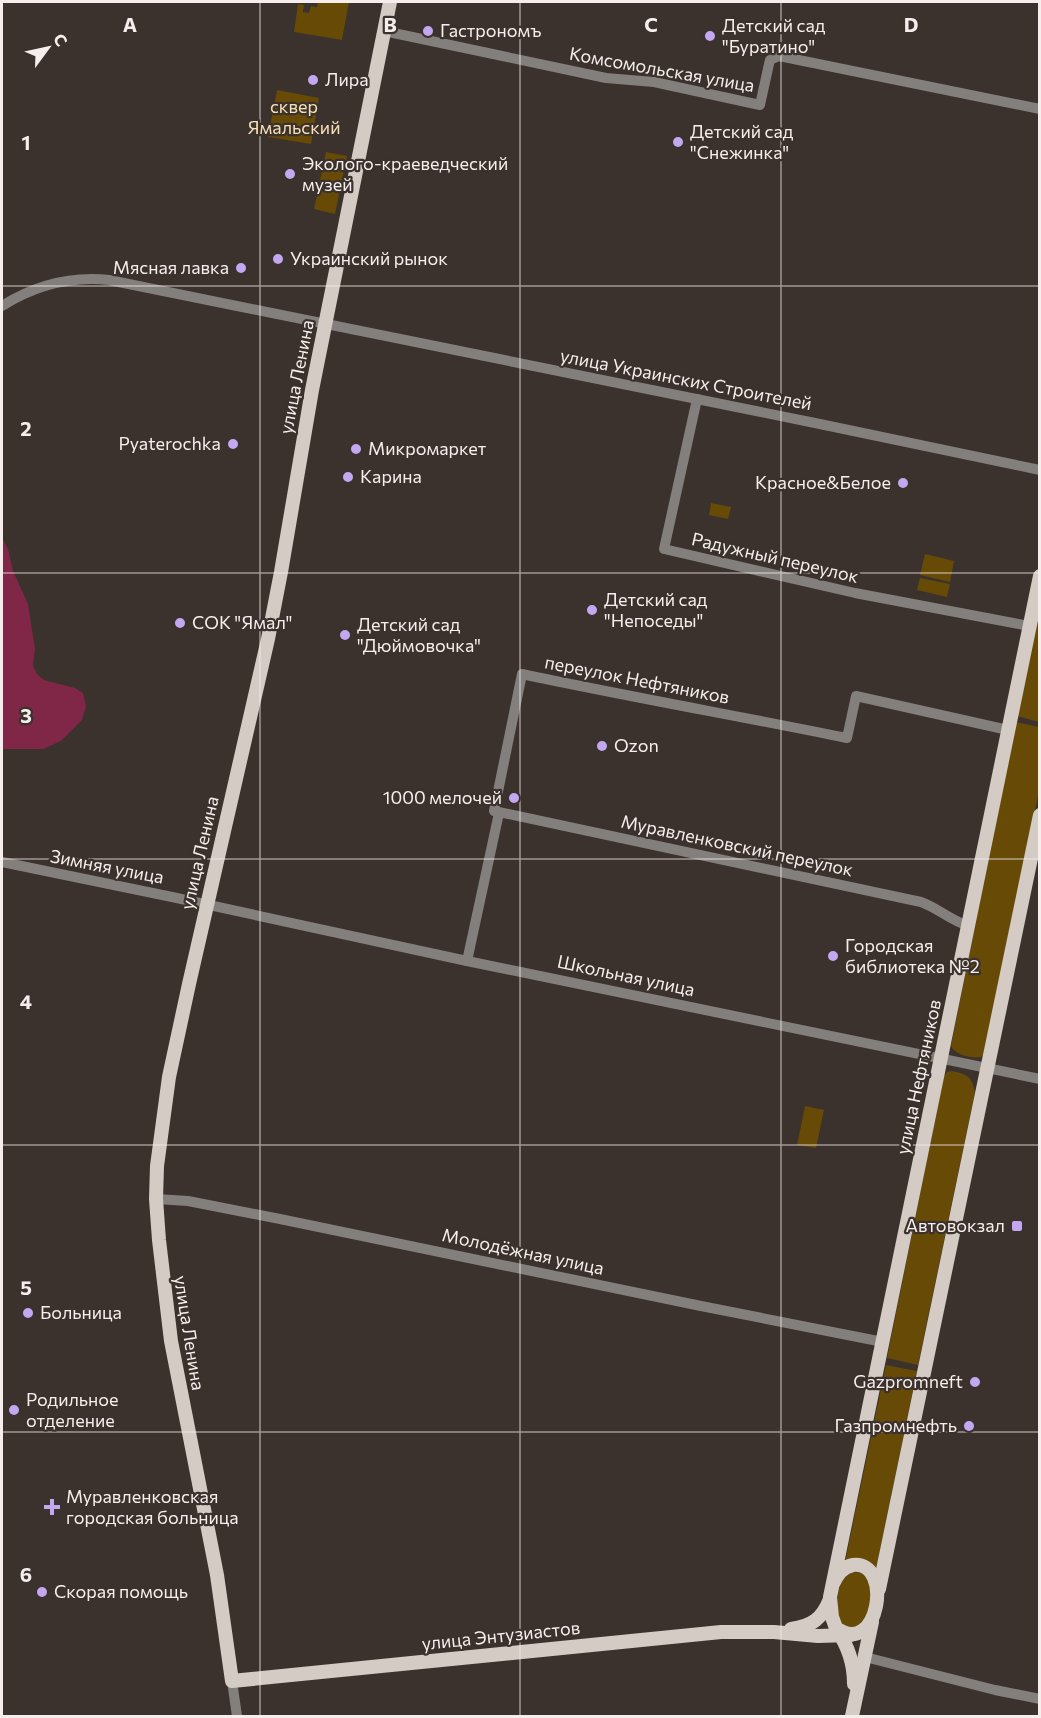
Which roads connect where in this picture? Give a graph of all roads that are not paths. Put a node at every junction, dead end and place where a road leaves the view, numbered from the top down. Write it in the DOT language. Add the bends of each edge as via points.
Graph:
graph roads {
  1 [pos="390,2"];
  2 [pos="384,31"];
  3 [pos="1040,109"];
  4 [pos="2,306"];
  5 [pos="325,324"];
  6 [pos="697,399"];
  7 [pos="1040,470"];
  8 [pos="1040,576"];
  9 [pos="1029,626"];
  10 [pos="1008,730"];
  11 [pos="497,812"];
  12 [pos="1040,815"];
  13 [pos="2,862"];
  14 [pos="206,904"];
  15 [pos="969,926"];
  16 [pos="467,961"];
  17 [pos="941,1059"];
  18 [pos="986,1068"];
  19 [pos="1040,1079"];
  20 [pos="156,1199"];
  21 [pos="883,1342"];
  22 [pos="832,1590"];
  23 [pos="878,1594"];
  24 [pos="874,1611"];
  25 [pos="774,1632"];
  26 [pos="842,1632"];
  27 [pos="818,1636"];
  28 [pos="859,1659"];
  29 [pos="232,1681"];
  30 [pos="1040,1699"];
  31 [pos="237,1716"];
  32 [pos="852,1716"];
  1 -- 2 [label="main road, улица Ленина"];
  2 -- 3 [label="street, Комсомольская улица" via="606,78 654,82 760,105 769,64 779,56"];
  2 -- 5 [label="main road, улица Ленина"];
  4 -- 5 [label="street, улица Украинских Строителей" via="39,288 96,279"];
  5 -- 6 [label="street, улица Украинских Строителей"];
  5 -- 14 [label="main road, улица Ленина" via="268,639"];
  6 -- 7 [label="street, улица Украинских Строителей"];
  6 -- 9 [label="street, Радужный переулок" via="664,549 820,586"];
  8 -- 9 [label="main road, улица Нефтяников"];
  9 -- 10 [label="main road, улица Нефтяников"];
  10 -- 11 [label="street, переулок Нефтяников" via="856,696 847,738 522,674"];
  10 -- 15 [label="main road, улица Нефтяников"];
  11 -- 15 [label="street, Муравленковский переулок" via="921,902"];
  11 -- 16 [label="street, переулок Нефтяников"];
  12 -- 18 [label="main road"];
  13 -- 14 [label="street, Зимняя улица"];
  14 -- 16 [label="street, Школьная улица"];
  14 -- 20 [label="main road, улица Ленина" via="169,1077 159,1138"];
  15 -- 17 [label="main road, улица Нефтяников"];
  16 -- 17 [label="street, Школьная улица"];
  17 -- 18 [label="street, Школьная улица"];
  17 -- 21 [label="main road, улица Нефтяников"];
  18 -- 19 [label="street, Школьная улица"];
  18 -- 23 [label="main road"];
  20 -- 21 [label="street, Молодёжная улица" via="280,1218"];
  20 -- 29 [label="main road, улица Ленина" via="171,1341 217,1575"];
  21 -- 22 [label="main road, улица Нефтяников"];
  22 -- 23 [label="main road" via="840,1571 859,1566 875,1578"];
  22 -- 25 [label="main road, улица Энтузиастов" via="822,1613 808,1626"];
  22 -- 26 [label="main road, улица Нефтяников" via="832,1617"];
  23 -- 24 [label="main road"];
  24 -- 26 [label="main road" via="864,1631"];
  24 -- 28 [label="main road"];
  25 -- 27 [label="main road, улица Энтузиастов"];
  25 -- 29 [label="main road, улица Энтузиастов" via="674,1636"];
  26 -- 27 [label="main road, улица Энтузиастов"];
  26 -- 28 [label="main road, улица Нефтяников"];
  27 -- 28 [label="main road"];
  28 -- 30 [label="street"];
  28 -- 32 [label="main road"];
  29 -- 31 [label="street, улица Ленина"];
}
